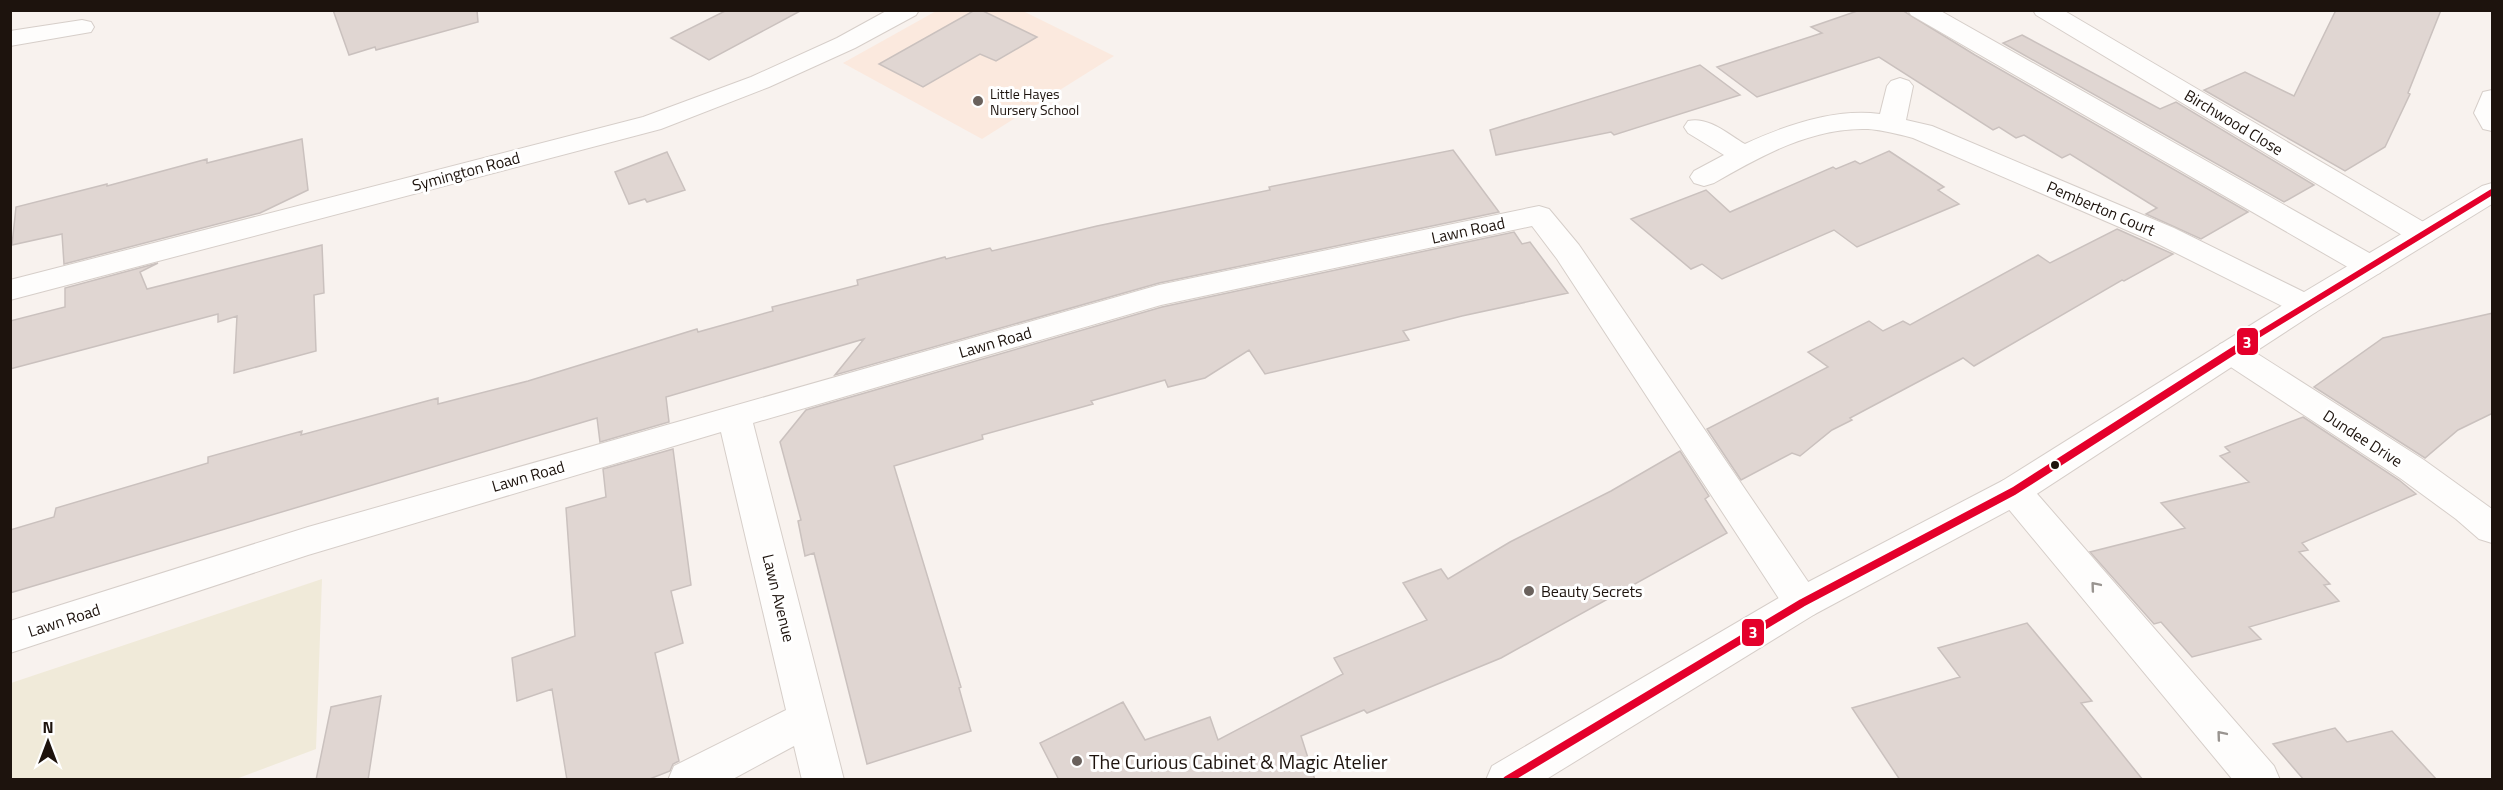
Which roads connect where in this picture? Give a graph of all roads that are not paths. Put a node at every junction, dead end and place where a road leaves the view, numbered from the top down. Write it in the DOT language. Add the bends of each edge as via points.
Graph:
graph roads {
  1 [pos="907,10"];
  2 [pos="1920,10"];
  3 [pos="2045,10"];
  4 [pos="82,27"];
  5 [pos="10,39"];
  6 [pos="1900,86"];
  7 [pos="2493,98"];
  8 [pos="2493,123"];
  9 [pos="1891,125"];
  10 [pos="1697,127"];
  11 [pos="1742,154"];
  12 [pos="1704,177"];
  13 [pos="2493,192"];
  14 [pos="2422,234"];
  15 [pos="2369,266"];
  16 [pos="10,290"];
  17 [pos="2305,305"];
  18 [pos="2230,352"];
  19 [pos="734,416"];
  20 [pos="2014,491"];
  21 [pos="2493,529"];
  22 [pos="1802,603"];
  23 [pos="10,637"];
  24 [pos="808,719"];
  25 [pos="689,780"];
  26 [pos="823,780"];
  27 [pos="1507,780"];
  28 [pos="2259,780"];
  1 -- 16 [label="street, Symington Road" via="760,82 652,123"];
  2 -- 15 [label="street"];
  3 -- 14 [label="street, Birchwood Close"];
  4 -- 5 [label="street"];
  6 -- 9 [label="street"];
  7 -- 8 [label="street" via="2487,113"];
  9 -- 11 [label="street, Pemberton Court" via="1846,121 1813,128"];
  9 -- 17 [label="street, Pemberton Court" via="1922,132 2164,235"];
  10 -- 11 [label="street"];
  11 -- 12 [label="street, Pemberton Court"];
  13 -- 14 [label="street"];
  14 -- 15 [label="street"];
  15 -- 17 [label="street"];
  17 -- 18 [label="street"];
  18 -- 20 [label="street"];
  18 -- 21 [label="street, Dundee Drive" via="2412,469"];
  19 -- 22 [label="street, Lawn Road" via="1159,295 1539,215 1568,252"];
  19 -- 23 [label="street, Lawn Road" via="308,541"];
  19 -- 24 [label="street, Lawn Avenue"];
  20 -- 22 [label="street"];
  28 -- 20 [label="street, one-way"];
  22 -- 27 [label="street"];
  24 -- 25 [label="street"];
  24 -- 26 [label="street, Lawn Avenue"];
}
